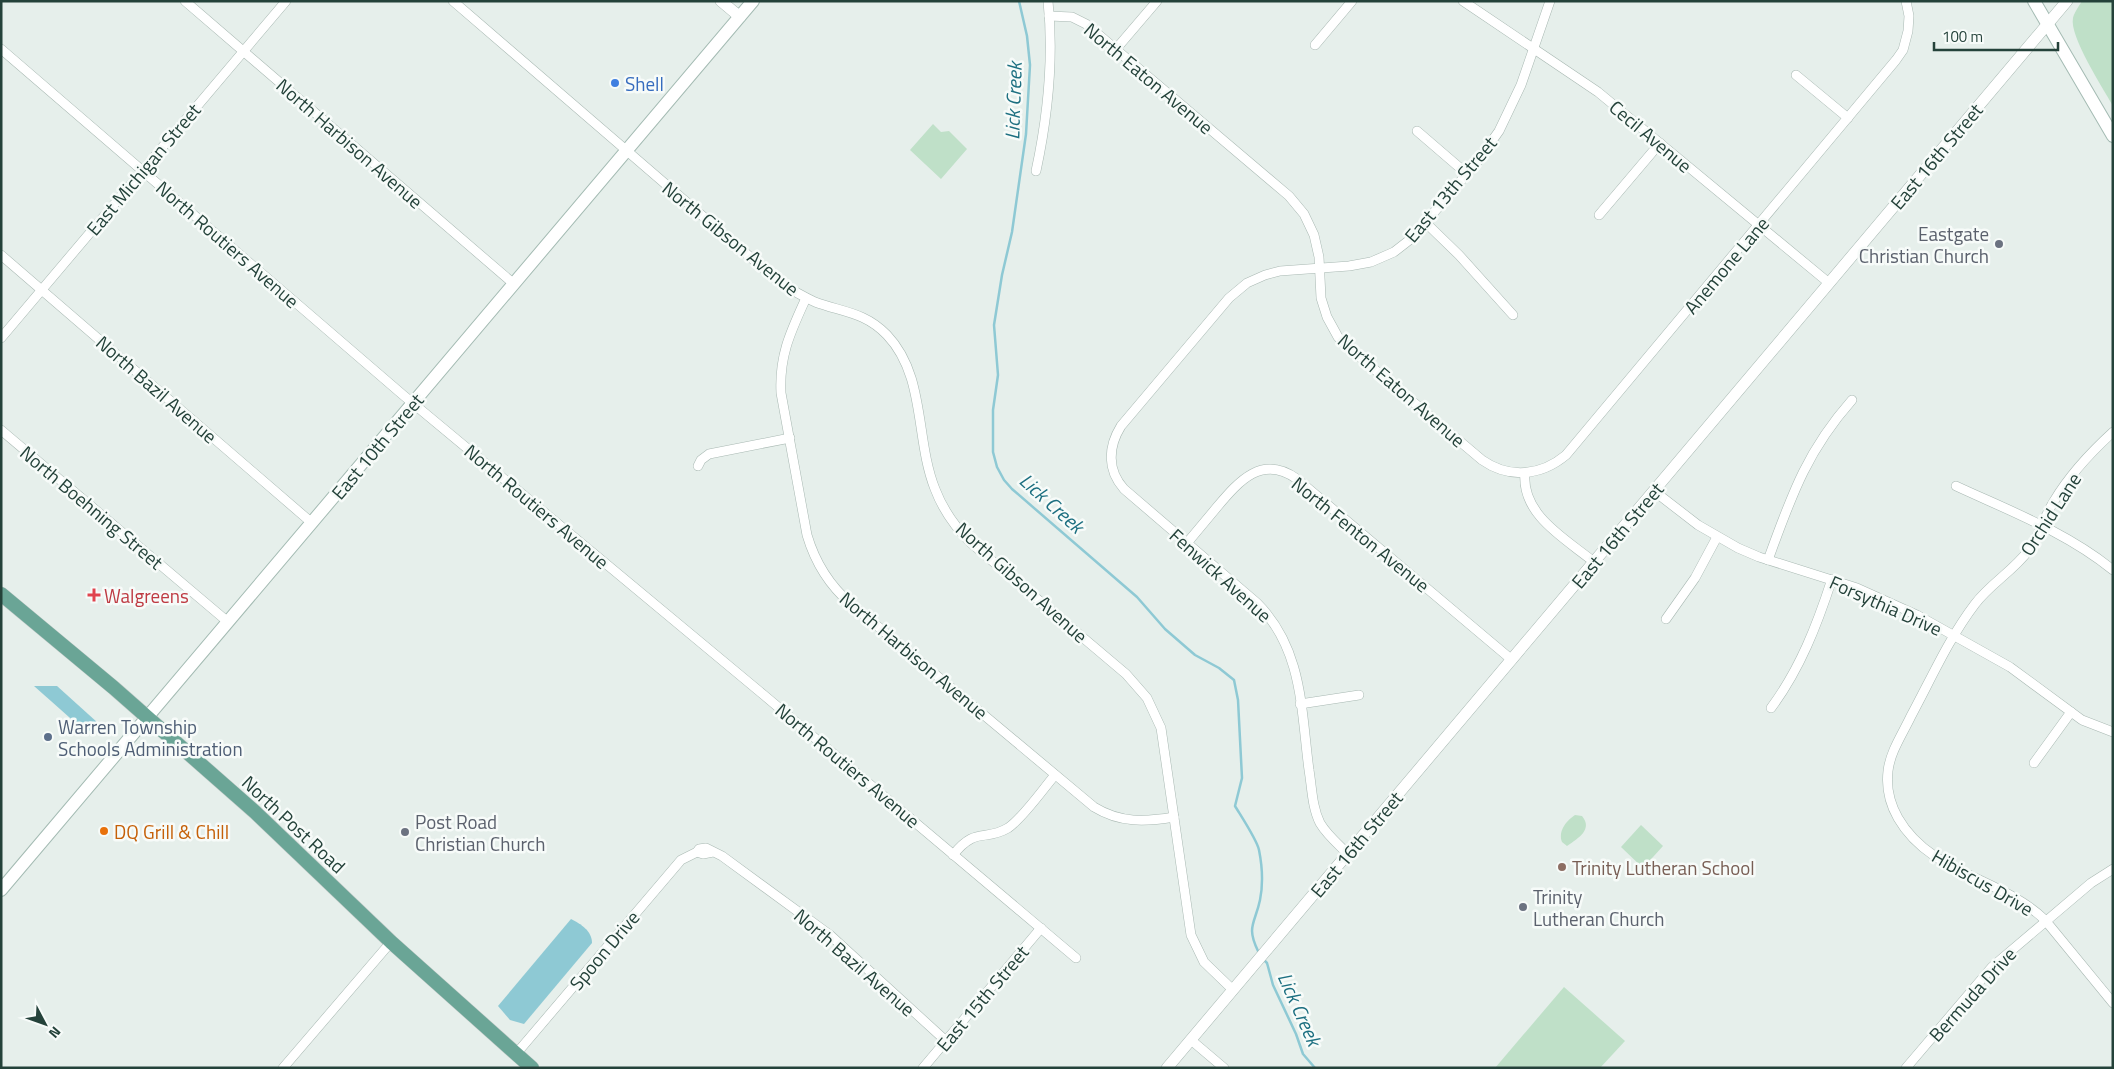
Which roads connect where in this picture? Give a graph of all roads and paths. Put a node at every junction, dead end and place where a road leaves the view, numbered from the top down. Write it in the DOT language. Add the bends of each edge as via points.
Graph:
graph roads {
  1 [pos="185,1"];
  2 [pos="286,1"];
  3 [pos="453,1"];
  4 [pos="722,1"];
  5 [pos="753,1"];
  6 [pos="1048,1"];
  7 [pos="1157,1"];
  8 [pos="1352,1"];
  9 [pos="1463,1"];
  10 [pos="1550,1"];
  11 [pos="1906,1"];
  12 [pos="2034,1"];
  13 [pos="2067,1"];
  14 [pos="1049,16"];
  15 [pos="740,17"];
  16 [pos="2048,23"];
  17 [pos="1315,45"];
  18 [pos="1533,48"];
  19 [pos="1,49"];
  20 [pos="1116,49"];
  21 [pos="243,52"];
  22 [pos="1796,75"];
  23 [pos="1848,118"];
  24 [pos="1417,131"];
  25 [pos="2113,136"];
  26 [pos="1660,143"];
  27 [pos="626,151"];
  28 [pos="142,171"];
  29 [pos="1036,171"];
  30 [pos="1467,174"];
  31 [pos="1600,215"];
  32 [pos="1426,223"];
  33 [pos="1759,226"];
  34 [pos="1,255"];
  35 [pos="1319,268"];
  36 [pos="1829,283"];
  37 [pos="514,284"];
  38 [pos="42,290"];
  39 [pos="806,298"];
  40 [pos="1513,315"];
  41 [pos="1,338"];
  42 [pos="1852,400"];
  43 [pos="414,403"];
  44 [pos="1,430"];
  45 [pos="2113,432"];
  46 [pos="790,438"];
  47 [pos="1111,452"];
  48 [pos="698,466"];
  49 [pos="1525,473"];
  50 [pos="1956,486"];
  51 [pos="1654,492"];
  52 [pos="312,523"];
  53 [pos="2042,526"];
  54 [pos="1717,537"];
  55 [pos="1187,543"];
  56 [pos="1768,560"];
  57 [pos="1594,562"];
  58 [pos="2113,570"];
  59 [pos="1832,579"];
  60 [pos="1,594"];
  61 [pos="1666,619"];
  62 [pos="228,622"];
  63 [pos="1955,636"];
  64 [pos="1512,660"];
  65 [pos="1359,695"];
  66 [pos="1300,704"];
  67 [pos="1771,708"];
  68 [pos="2071,712"];
  69 [pos="147,718"];
  70 [pos="2113,732"];
  71 [pos="2034,763"];
  72 [pos="1055,775"];
  73 [pos="1887,778"];
  74 [pos="1174,818"];
  75 [pos="696,852"];
  76 [pos="1348,854"];
  77 [pos="953,855"];
  78 [pos="2113,869"];
  79 [pos="1,890"];
  80 [pos="2045,920"];
  81 [pos="1041,928"];
  82 [pos="391,942"];
  83 [pos="1076,958"];
  84 [pos="1233,990"];
  85 [pos="2113,1003"];
  86 [pos="1191,1040"];
  87 [pos="946,1041"];
  88 [pos="516,1054"];
  89 [pos="283,1068"];
  90 [pos="532,1068"];
  91 [pos="923,1068"];
  92 [pos="1168,1068"];
  93 [pos="1224,1068"];
  94 [pos="1906,1068"];
  1 -- 21 [label="street, North Harbison Avenue"];
  2 -- 21 [label="street, East Michigan Street"];
  3 -- 27 [label="street, North Gibson Avenue"];
  4 -- 15 [label="street"];
  5 -- 15 [label="main road, East 10th Street"];
  6 -- 14 [label="street"];
  7 -- 20 [label="street"];
  8 -- 17 [label="street"];
  9 -- 18 [label="street, Cecil Avenue"];
  10 -- 18 [label="street, East 13th Street"];
  11 -- 23 [label="street, Anemone Lane" via="1908,35 1902,50"];
  12 -- 16 [label="main road"];
  13 -- 16 [label="street, East 16th Street"];
  14 -- 20 [label="street, North Eaton Avenue" via="1065,15 1080,20"];
  14 -- 29 [label="street" via="1051,62 1047,112"];
  15 -- 27 [label="main road, East 10th Street"];
  16 -- 25 [label="main road"];
  16 -- 36 [label="street, East 16th Street"];
  18 -- 26 [label="street, Cecil Avenue" via="1598,92"];
  18 -- 30 [label="street, East 13th Street" via="1508,114 1493,141"];
  19 -- 28 [label="street, North Routiers Avenue"];
  20 -- 35 [label="street, North Eaton Avenue" via="1297,205 1314,235"];
  21 -- 28 [label="street, East Michigan Street"];
  21 -- 37 [label="street, North Harbison Avenue"];
  22 -- 23 [label="street"];
  23 -- 33 [label="street, Anemone Lane"];
  24 -- 30 [label="street"];
  26 -- 31 [label="street"];
  26 -- 33 [label="street, Cecil Avenue"];
  27 -- 37 [label="main road, East 10th Street"];
  27 -- 39 [label="street, North Gibson Avenue" via="775,278"];
  28 -- 38 [label="street, East Michigan Street"];
  28 -- 43 [label="street, North Routiers Avenue"];
  30 -- 32 [label="street, East 13th Street"];
  32 -- 35 [label="street, East 13th Street" via="1403,245 1371,262"];
  32 -- 40 [label="street"];
  33 -- 36 [label="street, Cecil Avenue"];
  33 -- 49 [label="street, Anemone Lane" via="1566,455 1551,466"];
  34 -- 38 [label="street, North Bazil Avenue"];
  35 -- 47 [label="street, East 13th Street" via="1272,272 1235,293 1121,426 1113,439"];
  35 -- 49 [label="street, North Eaton Avenue" via="1324,310 1348,347 1482,460 1498,469"];
  36 -- 51 [label="street, East 16th Street"];
  37 -- 43 [label="main road, East 10th Street"];
  38 -- 41 [label="street, East Michigan Street"];
  38 -- 52 [label="street, North Bazil Avenue"];
  39 -- 46 [label="street, North Harbison Avenue" via="789,334 780,372"];
  39 -- 74 [label="street, North Gibson Avenue" via="862,316 891,340 910,373 931,478 951,519 971,543 1126,674 1147,698 1158,718 1164,739"];
  42 -- 56 [label="street" via="1821,438 1806,464"];
  43 -- 52 [label="main road, East 10th Street"];
  43 -- 77 [label="street, North Routiers Avenue"];
  44 -- 62 [label="street, North Boehning Street"];
  45 -- 53 [label="street, Orchid Lane" via="2066,483"];
  46 -- 48 [label="street" via="709,454"];
  46 -- 72 [label="street, North Harbison Avenue" via="809,542 832,585"];
  47 -- 55 [label="street, Fenwick Avenue" via="1113,470 1122,487"];
  49 -- 57 [label="street" via="1526,492 1536,514"];
  50 -- 53 [label="street"];
  51 -- 54 [label="street, Forsythia Drive"];
  51 -- 57 [label="street, East 16th Street"];
  52 -- 62 [label="main road, East 10th Street"];
  53 -- 58 [label="street" via="2084,548"];
  53 -- 63 [label="street, Orchid Lane" via="2023,557 1980,599"];
  54 -- 56 [label="street, Forsythia Drive"];
  54 -- 61 [label="street"];
  55 -- 64 [label="street, North Fenton Avenue" via="1246,476 1264,470 1284,472 1297,479"];
  55 -- 66 [label="street, Fenwick Avenue" via="1257,603 1275,623 1293,661"];
  56 -- 59 [label="street, Forsythia Drive"];
  57 -- 64 [label="street, East 16th Street"];
  59 -- 63 [label="street, Forsythia Drive" via="1889,602"];
  59 -- 67 [label="street" via="1806,649"];
  60 -- 69 [label="main road, North Post Road"];
  62 -- 69 [label="main road, East 10th Street"];
  63 -- 68 [label="street, Forsythia Drive" via="2010,667"];
  63 -- 73 [label="street, Orchid Lane" via="1895,748"];
  64 -- 76 [label="street, East 16th Street"];
  65 -- 66 [label="street"];
  66 -- 76 [label="street, Fenwick Avenue" via="1315,808 1328,834"];
  68 -- 70 [label="street, Forsythia Drive"];
  68 -- 71 [label="street"];
  69 -- 79 [label="main road, East 10th Street"];
  69 -- 82 [label="main road, North Post Road" via="255,812"];
  72 -- 74 [label="street, North Harbison Avenue" via="1094,807 1115,817 1142,822"];
  72 -- 77 [label="street" via="1011,826 968,839"];
  73 -- 80 [label="street, Hibiscus Drive" via="1893,809 1918,844 1964,874 2021,900"];
  74 -- 84 [label="street, North Gibson Avenue" via="1191,935 1209,968"];
  75 -- 87 [label="street, North Bazil Avenue" via="703,848 722,856 826,932"];
  75 -- 88 [label="street, Spoon Drive" via="681,860"];
  76 -- 84 [label="street, East 16th Street"];
  77 -- 81 [label="street, North Routiers Avenue"];
  78 -- 80 [label="street, Bermuda Drive"];
  80 -- 85 [label="street, Hibiscus Drive"];
  80 -- 94 [label="street, Bermuda Drive" via="1992,966"];
  81 -- 83 [label="street, North Routiers Avenue"];
  81 -- 87 [label="street, East 15th Street"];
  82 -- 88 [label="main road, North Post Road"];
  82 -- 89 [label="street"];
  84 -- 86 [label="street, East 16th Street"];
  86 -- 92 [label="street, East 16th Street"];
  86 -- 93 [label="street"];
  87 -- 91 [label="street, East 15th Street"];
  88 -- 90 [label="main road, North Post Road"];
}
